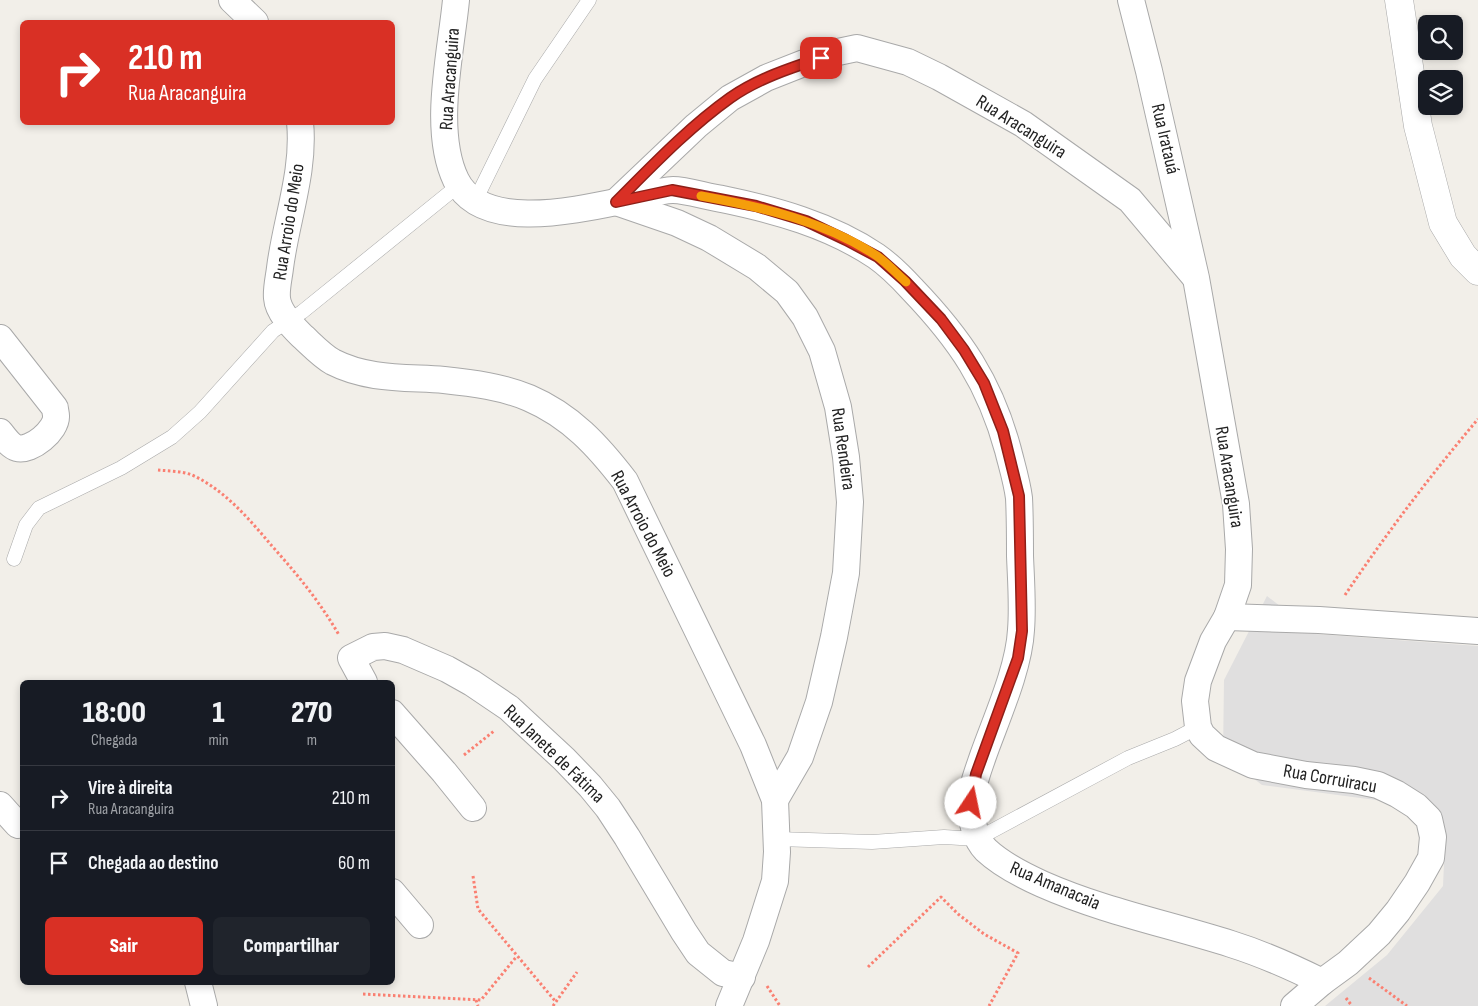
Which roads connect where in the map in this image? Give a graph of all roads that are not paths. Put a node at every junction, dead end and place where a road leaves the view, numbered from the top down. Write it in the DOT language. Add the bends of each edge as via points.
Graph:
graph roads {
  1 [pos="232,0"];
  2 [pos="456,0"];
  3 [pos="589,0"];
  4 [pos="1131,0"];
  5 [pos="1399,0"];
  6 [pos="253,20"];
  7 [pos="300,125"];
  8 [pos="467,193"];
  9 [pos="616,202"];
  10 [pos="1478,271"];
  11 [pos="1196,278"];
  12 [pos="287,322"];
  13 [pos="0,338"];
  14 [pos="0,432"];
  15 [pos="14,559"];
  16 [pos="1227,617"];
  17 [pos="1478,631"];
  18 [pos="363,680"];
  19 [pos="395,716"];
  20 [pos="1198,727"];
  21 [pos="775,800"];
  22 [pos="0,805"];
  23 [pos="473,808"];
  24 [pos="20,824"];
  25 [pos="777,839"];
  26 [pos="977,839"];
  27 [pos="395,896"];
  28 [pos="420,925"];
  29 [pos="742,978"];
  30 [pos="1322,982"];
  31 [pos="199,985"];
  32 [pos="204,1006"];
  33 [pos="729,1006"];
  34 [pos="1294,1006"];
  1 -- 6 [label="street"];
  2 -- 8 [label="street, Rua Aracanguira" via="444,117 451,162"];
  3 -- 8 [label="lane" via="531,86"];
  4 -- 11 [label="street, Rua Iratauá"];
  5 -- 10 [label="street" via="1418,126 1443,223 1463,256"];
  7 -- 12 [label="street, Rua Arroio do Meio" via="297,178 283,243 277,299"];
  8 -- 9 [label="street" via="481,206 520,213 557,212"];
  8 -- 12 [label="lane" via="388,244"];
  9 -- 11 [label="street, Rua Aracanguira" via="730,98 766,78 804,63 857,48 908,62 1023,124 1130,200"];
  9 -- 21 [label="street, Rua Rendeira" via="709,238 757,267 787,292 806,317 822,351 838,407 850,502 846,573 819,702 800,757"];
  9 -- 26 [label="street" via="672,190 756,206 806,221 846,240 878,257 911,287 941,319 984,383 1003,431 1019,496 1022,631 1018,658 976,774 971,803"];
  11 -- 16 [label="street, Rua Aracanguira" via="1236,504 1238,586"];
  12 -- 15 [label="lane" via="273,331 220,391 176,433 121,468 39,508 26,525"];
  12 -- 21 [label="street, Rua Arroio do Meio" via="332,361 353,370 498,388 529,398 559,413 585,434 625,482 753,745"];
  13 -- 14 [label="street" via="54,408 57,417 45,437 23,448 16,448"];
  16 -- 17 [label="street"];
  16 -- 20 [label="street" via="1213,641 1198,681 1195,701"];
  18 -- 29 [label="street, Rua Janete de Fátima" via="351,658 374,647 385,646 428,660 472,683 509,708 570,765 608,808 698,953 723,973"];
  19 -- 23 [label="street"];
  20 -- 26 [label="lane" via="1128,758"];
  20 -- 30 [label="street, Rua Corruiracu" via="1216,748 1230,756 1253,765 1378,785 1416,806 1428,819 1433,837 1431,858 1398,911 1348,963"];
  21 -- 25 [label="street, Rua Arroio do Meio"];
  22 -- 24 [label="street"];
  25 -- 26 [label="lane" via="872,842 944,837"];
  25 -- 29 [label="street, Rua Arroio do Meio" via="775,881"];
  26 -- 30 [label="street, Rua Amanacaia" via="1004,864 1064,894 1231,944 1285,963"];
  27 -- 28 [label="street"];
  29 -- 33 [label="street, Rua Arroio do Meio"];
  30 -- 34 [label="street, Rua Corruiracu"];
  31 -- 32 [label="street"];
}
